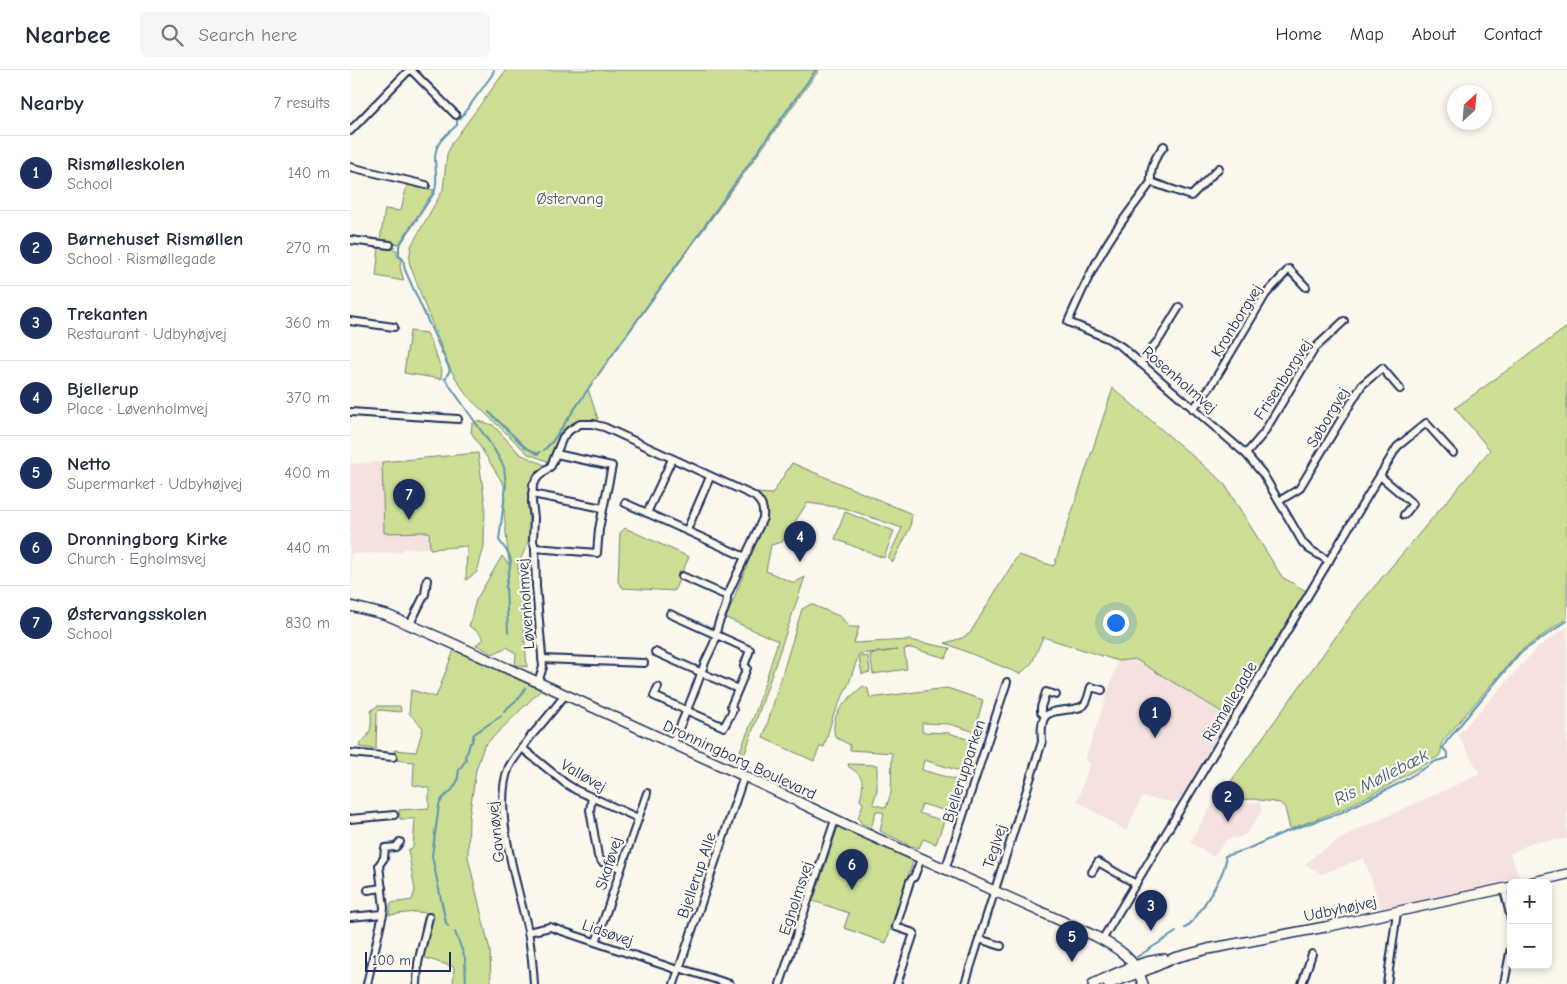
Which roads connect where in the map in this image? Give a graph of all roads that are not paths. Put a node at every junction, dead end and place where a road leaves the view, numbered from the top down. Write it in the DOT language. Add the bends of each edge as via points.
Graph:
graph roads {
  1 [pos="410,70"];
  2 [pos="456,115"];
  3 [pos="350,131"];
  4 [pos="1164,146"];
  5 [pos="350,167"];
  6 [pos="1219,168"];
  7 [pos="1152,182"];
  8 [pos="426,184"];
  9 [pos="350,240"];
  10 [pos="390,245"];
  11 [pos="1306,287"];
  12 [pos="1179,307"];
  13 [pos="350,321"];
  14 [pos="1344,321"];
  15 [pos="394,327"];
  16 [pos="1140,363"];
  17 [pos="1400,389"];
  18 [pos="1193,409"];
  19 [pos="350,412"];
  20 [pos="458,420"];
  21 [pos="1453,453"];
  22 [pos="556,454"];
  23 [pos="1246,454"];
  24 [pos="672,459"];
  25 [pos="1380,476"];
  26 [pos="710,477"];
  27 [pos="532,494"];
  28 [pos="1279,501"];
  29 [pos="625,503"];
  30 [pos="603,508"];
  31 [pos="647,513"];
  32 [pos="1404,515"];
  33 [pos="687,530"];
  34 [pos="535,548"];
  35 [pos="745,557"];
  36 [pos="1329,561"];
  37 [pos="682,576"];
  38 [pos="427,580"];
  39 [pos="727,596"];
  40 [pos="350,606"];
  41 [pos="670,614"];
  42 [pos="410,624"];
  43 [pos="716,636"];
  44 [pos="655,652"];
  45 [pos="542,659"];
  46 [pos="644,663"];
  47 [pos="702,673"];
  48 [pos="538,682"];
  49 [pos="1007,682"];
  50 [pos="658,687"];
  51 [pos="738,689"];
  52 [pos="1102,690"];
  53 [pos="565,695"];
  54 [pos="1056,695"];
  55 [pos="687,711"];
  56 [pos="1045,716"];
  57 [pos="672,744"];
  58 [pos="522,748"];
  59 [pos="350,753"];
  60 [pos="393,757"];
  61 [pos="744,776"];
  62 [pos="647,792"];
  63 [pos="592,798"];
  64 [pos="394,816"];
  65 [pos="638,818"];
  66 [pos="350,819"];
  67 [pos="835,820"];
  68 [pos="400,842"];
  69 [pos="921,859"];
  70 [pos="621,868"];
  71 [pos="945,870"];
  72 [pos="1092,872"];
  73 [pos="1567,874"];
  74 [pos="1546,879"];
  75 [pos="1136,884"];
  76 [pos="382,888"];
  77 [pos="1507,888"];
  78 [pos="368,890"];
  79 [pos="994,892"];
  80 [pos="1397,912"];
  81 [pos="383,914"];
  82 [pos="429,917"];
  83 [pos="350,918"];
  84 [pos="528,932"];
  85 [pos="979,939"];
  86 [pos="1102,940"];
  87 [pos="596,942"];
  88 [pos="1001,946"];
  89 [pos="1312,954"];
  90 [pos="679,969"];
  91 [pos="1507,969"];
  92 [pos="1134,971"];
  93 [pos="367,984"];
  94 [pos="417,984"];
  95 [pos="534,984"];
  96 [pos="674,984"];
  97 [pos="730,984"];
  98 [pos="780,984"];
  99 [pos="897,984"];
  100 [pos="965,984"];
  101 [pos="1093,984"];
  102 [pos="1108,984"];
  103 [pos="1137,984"];
  104 [pos="1143,984"];
  105 [pos="1302,984"];
  106 [pos="1387,984"];
  107 [pos="1504,984"];
  1 -- 2 [label="street"];
  1 -- 3 [label="street"];
  4 -- 7 [label="street" via="1155,157 1150,174"];
  5 -- 8 [label="street"];
  6 -- 7 [label="street" via="1192,196"];
  7 -- 16 [label="street, Rosenholmvej" via="1120,224 1089,276 1068,322 1107,338"];
  9 -- 10 [label="street"];
  11 -- 18 [label="street, Kronborgvej" via="1289,268 1266,294 1211,386"];
  12 -- 16 [label="street"];
  13 -- 15 [label="street"];
  14 -- 23 [label="street, Frisenborgvej" via="1315,348 1263,434"];
  16 -- 18 [label="street, Rosenholmvej"];
  17 -- 28 [label="street, Søborgvej" via="1382,368 1362,385 1299,489"];
  18 -- 23 [label="street, Rosenholmvej"];
  19 -- 20 [label="street"];
  21 -- 25 [label="street, Rismøllegade" via="1426,423 1397,448"];
  22 -- 24 [label="street" via="563,437 570,430 580,424 592,424"];
  22 -- 27 [label="street" via="551,466 538,476"];
  22 -- 30 [label="street, Løvenholmvej" via="612,466"];
  23 -- 28 [label="street, Rosenholmvej"];
  24 -- 26 [label="street"];
  24 -- 31 [label="street"];
  25 -- 32 [label="street" via="1413,504"];
  25 -- 36 [label="street, Rismøllegade"];
  26 -- 33 [label="street"];
  26 -- 35 [label="street" via="754,496 764,509 764,518"];
  27 -- 30 [label="street"];
  27 -- 34 [label="street, Løvenholmvej"];
  28 -- 36 [label="street, Rosenholmvej" via="1303,543"];
  29 -- 31 [label="street"];
  30 -- 34 [label="street, Løvenholmvej" via="597,552"];
  31 -- 33 [label="street"];
  33 -- 35 [label="street"];
  34 -- 45 [label="street, Løvenholmvej"];
  35 -- 39 [label="street"];
  36 -- 75 [label="street, Rismøllegade"];
  37 -- 39 [label="street"];
  38 -- 42 [label="street" via="425,594"];
  39 -- 43 [label="street"];
  40 -- 42 [label="street, Dronningborg Boulevard"];
  41 -- 43 [label="street"];
  42 -- 48 [label="street, Dronningborg Boulevard"];
  43 -- 47 [label="street"];
  43 -- 51 [label="street" via="750,650"];
  44 -- 47 [label="street"];
  45 -- 46 [label="street, Løvenholmvej"];
  45 -- 48 [label="street, Løvenholmvej"];
  47 -- 51 [label="street"];
  47 -- 55 [label="street"];
  48 -- 53 [label="street, Dronningborg Boulevard"];
  49 -- 71 [label="street, Bjellerupparken"];
  50 -- 55 [label="street" via="654,696"];
  51 -- 55 [label="street" via="724,728"];
  52 -- 56 [label="street" via="1091,687 1086,704 1080,708 1052,711"];
  53 -- 57 [label="street, Dronningborg Boulevard"];
  53 -- 58 [label="street, Gavnøvej"];
  54 -- 56 [label="street, Teglvej" via="1046,692 1041,707"];
  55 -- 57 [label="street"];
  56 -- 79 [label="street, Teglvej" via="1042,742"];
  57 -- 61 [label="street, Dronningborg Boulevard"];
  58 -- 63 [label="street, Valløvej" via="565,783"];
  58 -- 84 [label="street, Gavnøvej" via="506,775 504,803 507,840"];
  59 -- 60 [label="street"];
  61 -- 67 [label="street, Dronningborg Boulevard"];
  61 -- 90 [label="street, Bjellerup Alle"];
  62 -- 65 [label="street, Skaføvej"];
  63 -- 65 [label="street, Valløvej"];
  63 -- 70 [label="street" via="590,810 598,856 602,862"];
  64 -- 66 [label="street"];
  65 -- 70 [label="street, Skaføvej"];
  67 -- 69 [label="street, Dronningborg Boulevard"];
  67 -- 98 [label="street, Egholmsvej"];
  68 -- 76 [label="street" via="396,847 386,848 379,865"];
  69 -- 71 [label="street, Dronningborg Boulevard"];
  69 -- 99 [label="street" via="910,881 896,927 914,933"];
  70 -- 87 [label="street, Skaføvej"];
  71 -- 79 [label="street, Dronningborg Boulevard"];
  72 -- 75 [label="street" via="1098,862"];
  73 -- 74 [label="street"];
  75 -- 86 [label="street, Rismøllegade"];
  76 -- 78 [label="street"];
  76 -- 81 [label="street"];
  77 -- 80 [label="street, Udbyhøjvej"];
  79 -- 85 [label="street, Teglvej"];
  79 -- 86 [label="street, Dronningborg Boulevard"];
  80 -- 92 [label="street, Udbyhøjvej" via="1159,959"];
  80 -- 106 [label="street"];
  81 -- 83 [label="street"];
  81 -- 93 [label="street"];
  82 -- 94 [label="street" via="419,958"];
  84 -- 87 [label="street, Lidsøvej" via="550,927"];
  84 -- 95 [label="street, Gavnøvej"];
  85 -- 88 [label="street"];
  85 -- 100 [label="street, Teglvej"];
  86 -- 92 [label="street, Dronningborg Boulevard" via="1114,947"];
  87 -- 90 [label="street, Lidsøvej"];
  89 -- 105 [label="street"];
  90 -- 96 [label="street, Bjellerup Alle"];
  90 -- 97 [label="street, Lidsøvej"];
  91 -- 107 [label="street"];
  92 -- 101 [label="street, Udbyhøjvej"];
  92 -- 102 [label="street, Udbyhøjvej"];
  92 -- 103 [label="street"];
  92 -- 104 [label="street"];
}
